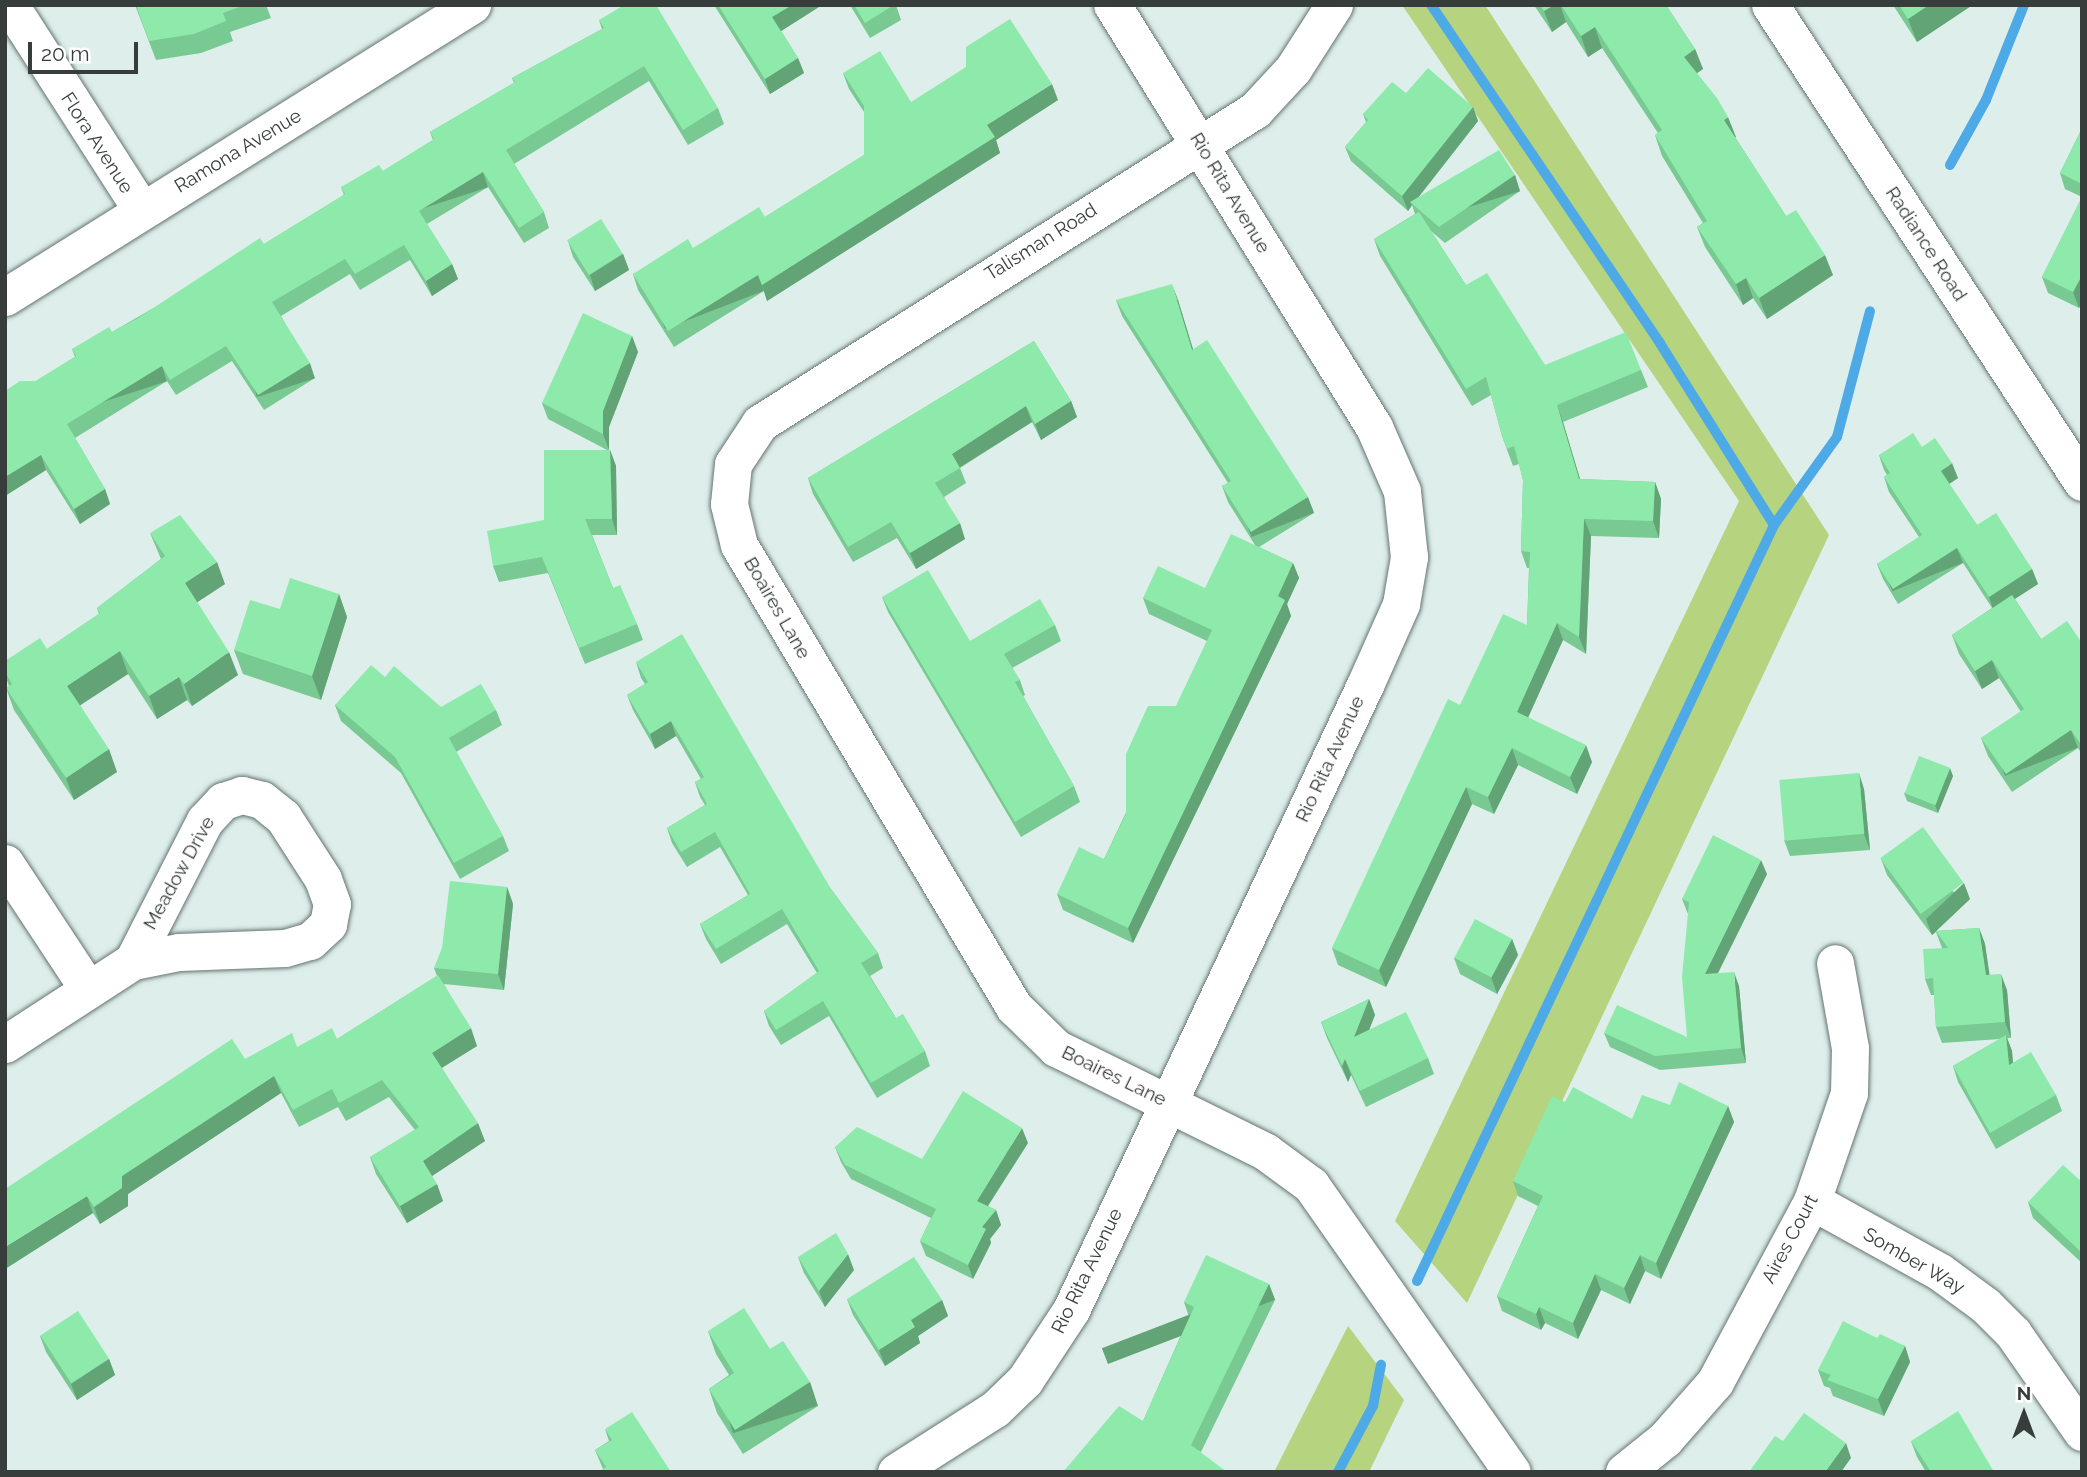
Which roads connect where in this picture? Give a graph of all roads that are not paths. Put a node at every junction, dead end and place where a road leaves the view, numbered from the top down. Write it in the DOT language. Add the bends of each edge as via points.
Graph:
graph roads {
  1 [pos="10,5"];
  2 [pos="472,5"];
  3 [pos="1112,5"];
  4 [pos="1334,5"];
  5 [pos="1770,5"];
  6 [pos="1200,142"];
  7 [pos="141,209"];
  8 [pos="5,296"];
  9 [pos="733,464"];
  10 [pos="2079,472"];
  11 [pos="5,863"];
  12 [pos="133,961"];
  13 [pos="1835,963"];
  14 [pos="89,989"];
  15 [pos="5,1044"];
  16 [pos="1168,1103"];
  17 [pos="1812,1201"];
  18 [pos="2082,1432"];
  19 [pos="896,1472"];
  20 [pos="1512,1472"];
  21 [pos="1624,1472"];
  1 -- 7 [label="street, Flora Avenue"];
  2 -- 7 [label="street, Ramona Avenue"];
  3 -- 6 [label="street, Rio Rita Avenue"];
  4 -- 6 [label="street, Talisman Road" via="1293,69 1255,110"];
  5 -- 10 [label="street, Radiance Road"];
  6 -- 9 [label="street, Talisman Road" via="784,405 760,423"];
  6 -- 16 [label="street, Rio Rita Avenue" via="1390,458 1402,491 1409,557 1401,604"];
  7 -- 8 [label="street, Ramona Avenue"];
  9 -- 16 [label="street, Boaires Lane" via="729,504 740,545 1001,988 1030,1026 1056,1048"];
  11 -- 14 [label="street"];
  12 -- 12 [label="street, Meadow Drive" via="179,952 285,948 310,941 328,924 332,904 323,879 283,817 252,797 223,801 205,820"];
  12 -- 14 [label="street, Meadow Drive"];
  13 -- 17 [label="street, Aires Court" via="1850,1048 1849,1093"];
  14 -- 15 [label="street, Meadow Drive"];
  16 -- 19 [label="street, Rio Rita Avenue" via="1050,1346 995,1409"];
  16 -- 20 [label="street, Boaires Lane" via="1266,1152 1311,1185"];
  17 -- 18 [label="street, Somber Way" via="1940,1272 1985,1305 2013,1333"];
  17 -- 21 [label="street, Aires Court" via="1715,1381 1665,1439"];
}
